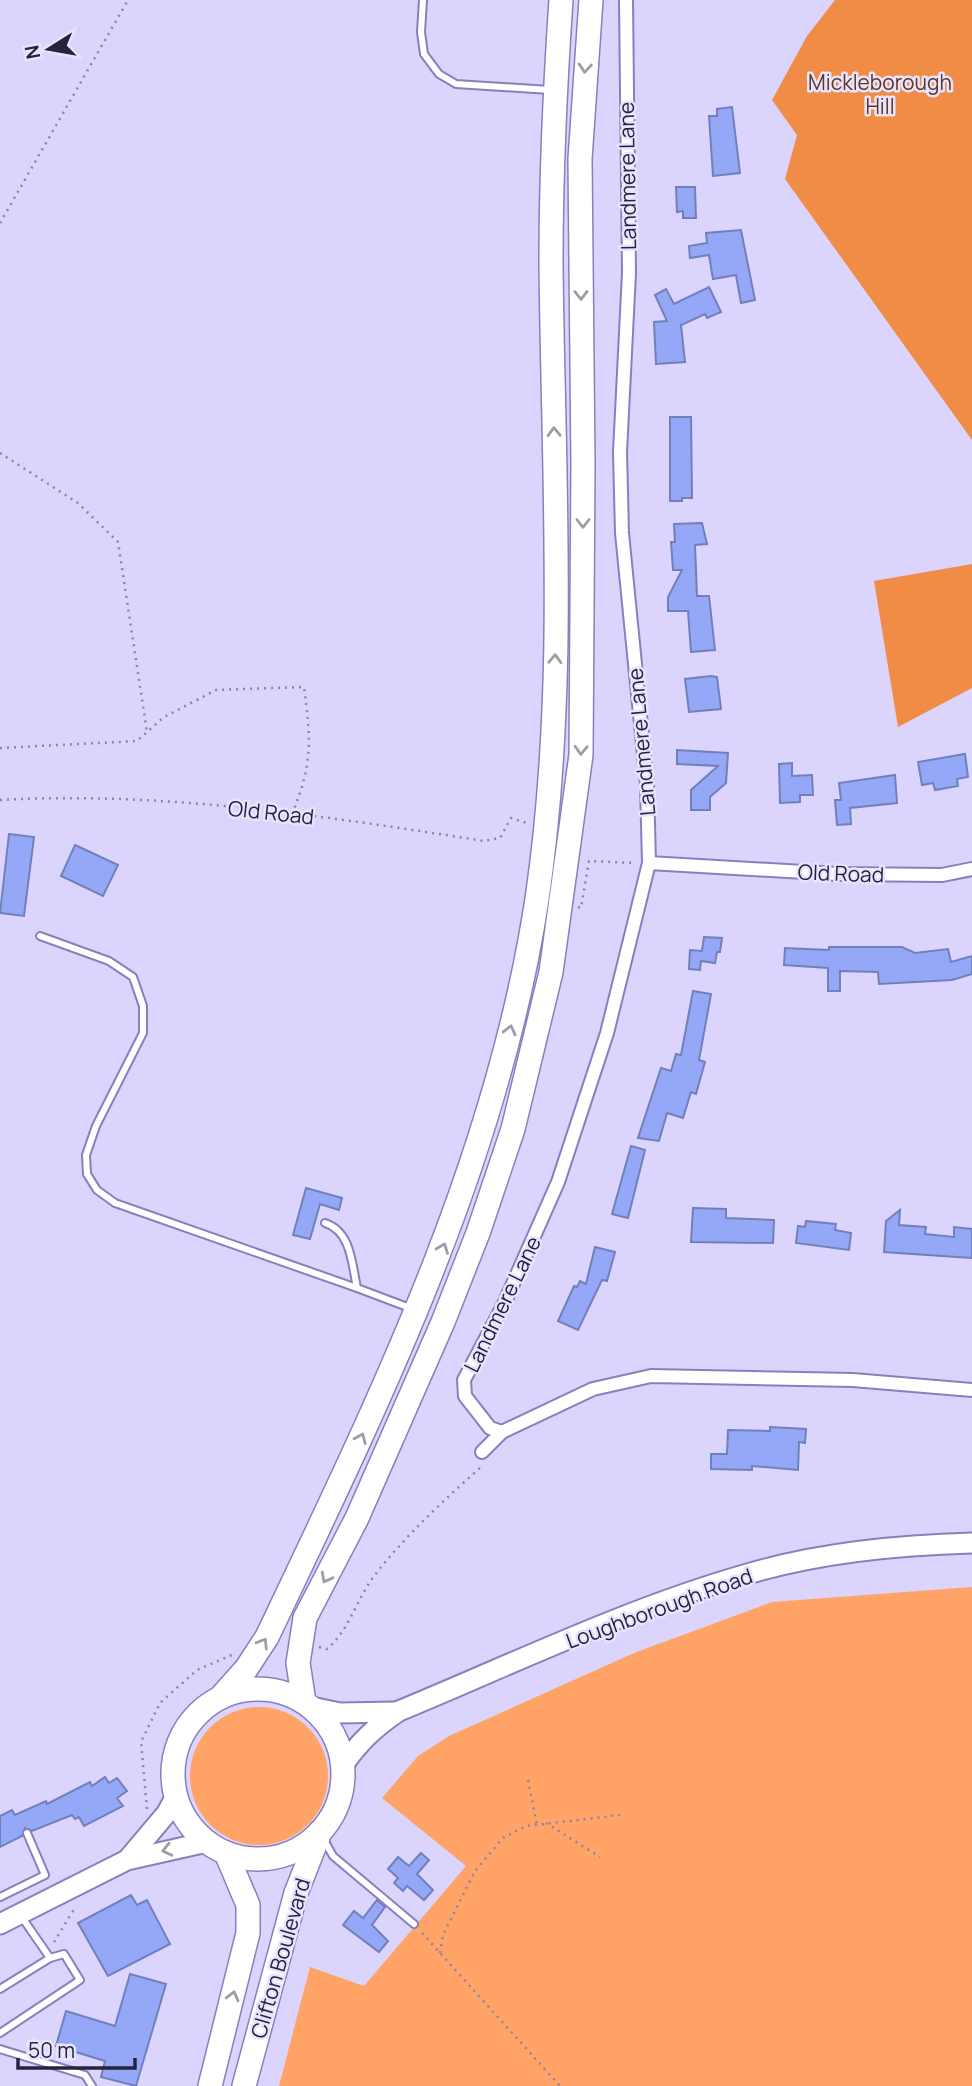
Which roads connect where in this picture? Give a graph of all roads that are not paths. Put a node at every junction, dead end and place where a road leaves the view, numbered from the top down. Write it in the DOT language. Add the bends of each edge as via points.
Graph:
graph roads {
  1 [pos="423,0"];
  2 [pos="561,0"];
  3 [pos="591,0"];
  4 [pos="626,0"];
  5 [pos="555,90"];
  6 [pos="649,863"];
  7 [pos="972,869"];
  8 [pos="40,936"];
  9 [pos="325,1223"];
  10 [pos="357,1288"];
  11 [pos="418,1311"];
  12 [pos="972,1390"];
  13 [pos="502,1432"];
  14 [pos="482,1452"];
  15 [pos="972,1543"];
  16 [pos="221,1697"];
  17 [pos="307,1705"];
  18 [pos="399,1711"];
  19 [pos="342,1767"];
  20 [pos="176,1796"];
  21 [pos="320,1832"];
  22 [pos="27,1833"];
  23 [pos="217,1847"];
  24 [pos="127,1860"];
  25 [pos="0,1897"];
  26 [pos="20,1914"];
  27 [pos="0,1924"];
  28 [pos="414,1924"];
  29 [pos="48,1956"];
  30 [pos="0,1989"];
  31 [pos="0,2033"];
  32 [pos="0,2049"];
  33 [pos="92,2086"];
  34 [pos="211,2086"];
  35 [pos="244,2086"];
  1 -- 5 [label="lane" via="424,54 439,74 456,84"];
  2 -- 5 [label="highway"];
  3 -- 17 [label="highway, one-way" via="580,159 581,755 551,972 513,1129 478,1233 357,1518 305,1618 298,1663"];
  4 -- 6 [label="street, Landmere Lane" via="629,260 620,452 622,533 647,785"];
  11 -- 5 [label="highway, one-way" via="452,1225 489,1109 524,968 542,855 555,649 551,239"];
  6 -- 7 [label="street, Old Road" via="838,874 943,874"];
  6 -- 13 [label="street, Landmere Lane" via="607,1033 558,1182 504,1304 464,1380 465,1396 490,1428"];
  8 -- 10 [label="lane" via="109,961 133,978 144,1006 143,1033 86,1155 87,1174 97,1190 115,1203"];
  9 -- 10 [label="lane" via="344,1236"];
  10 -- 11 [label="lane"];
  16 -- 11 [label="highway, one-way" via="267,1637"];
  12 -- 13 [label="street" via="853,1380 651,1377 593,1389"];
  13 -- 14 [label="street"];
  15 -- 18 [label="main road, Loughborough Road" via="867,1549 752,1572 646,1608"];
  16 -- 17 [label="highway" via="264,1689 285,1693"];
  16 -- 20 [label="highway" via="191,1721 180,1738 173,1776"];
  17 -- 18 [label="main road, Loughborough Road" via="359,1714"];
  17 -- 19 [label="highway" via="329,1728"];
  18 -- 19 [label="main road, Loughborough Road" via="376,1726"];
  19 -- 21 [label="highway" via="338,1802"];
  20 -- 23 [label="highway" via="193,1829"];
  20 -- 24 [label="main road"];
  21 -- 23 [label="highway" via="286,1854 266,1858"];
  21 -- 28 [label="lane" via="333,1856"];
  21 -- 35 [label="highway, Clifton Boulevard" via="296,1893"];
  22 -- 25 [label="lane" via="45,1875"];
  23 -- 24 [label="main road, one-way"];
  34 -- 23 [label="highway, Clifton Boulevard, one-way" via="248,1933 247,1905"];
  24 -- 26 [label="main road"];
  26 -- 27 [label="main road"];
  26 -- 29 [label="lane"];
  29 -- 30 [label="lane"];
  29 -- 31 [label="lane" via="64,1954 80,1980"];
  32 -- 33 [label="lane" via="85,2075"];
}
